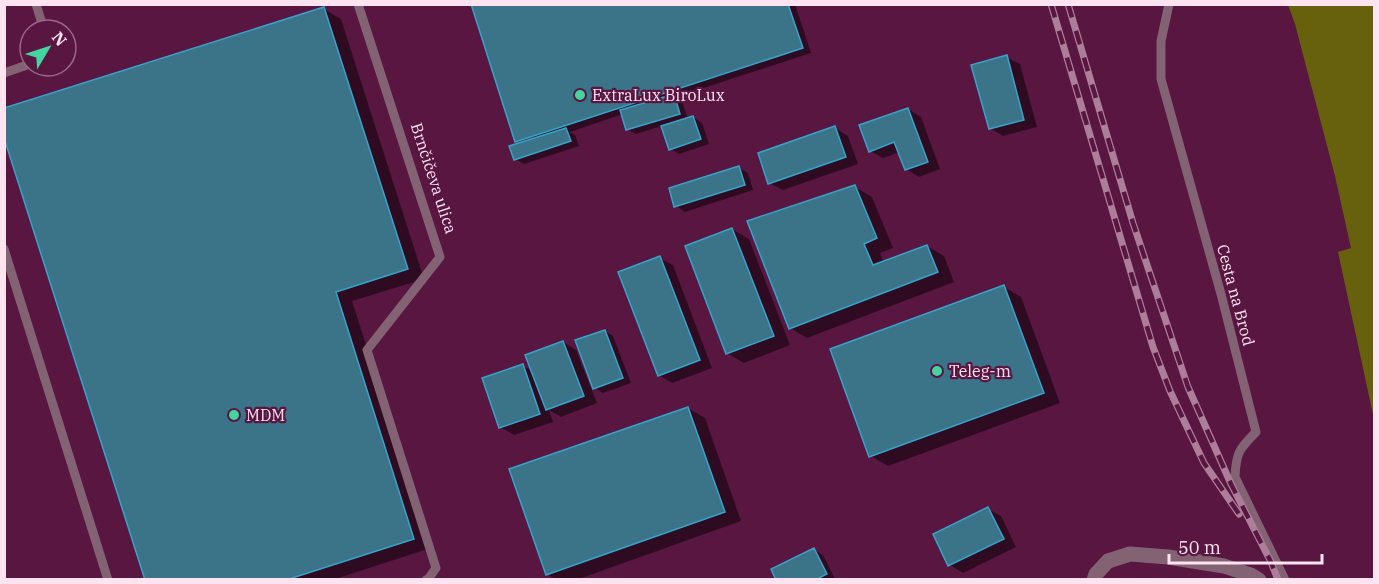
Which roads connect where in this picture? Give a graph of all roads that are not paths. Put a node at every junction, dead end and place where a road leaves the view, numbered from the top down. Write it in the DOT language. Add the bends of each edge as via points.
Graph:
graph roads {
  1 [pos="358,4"];
  2 [pos="1169,4"];
  3 [pos="4,249"];
  4 [pos="108,579"];
  5 [pos="426,579"];
  6 [pos="1094,579"];
  7 [pos="1259,579"];
  8 [pos="1285,579"];
  1 -- 5 [label="lane, Brnčičeva ulica" via="441,257 367,350 436,568"];
  2 -- 8 [label="lane, Cesta na Brod" via="1161,41 1161,79 1256,432 1241,448 1235,477"];
  3 -- 4 [label="lane"];
  6 -- 7 [label="street" via="1108,561 1130,554 1224,566"];
}
